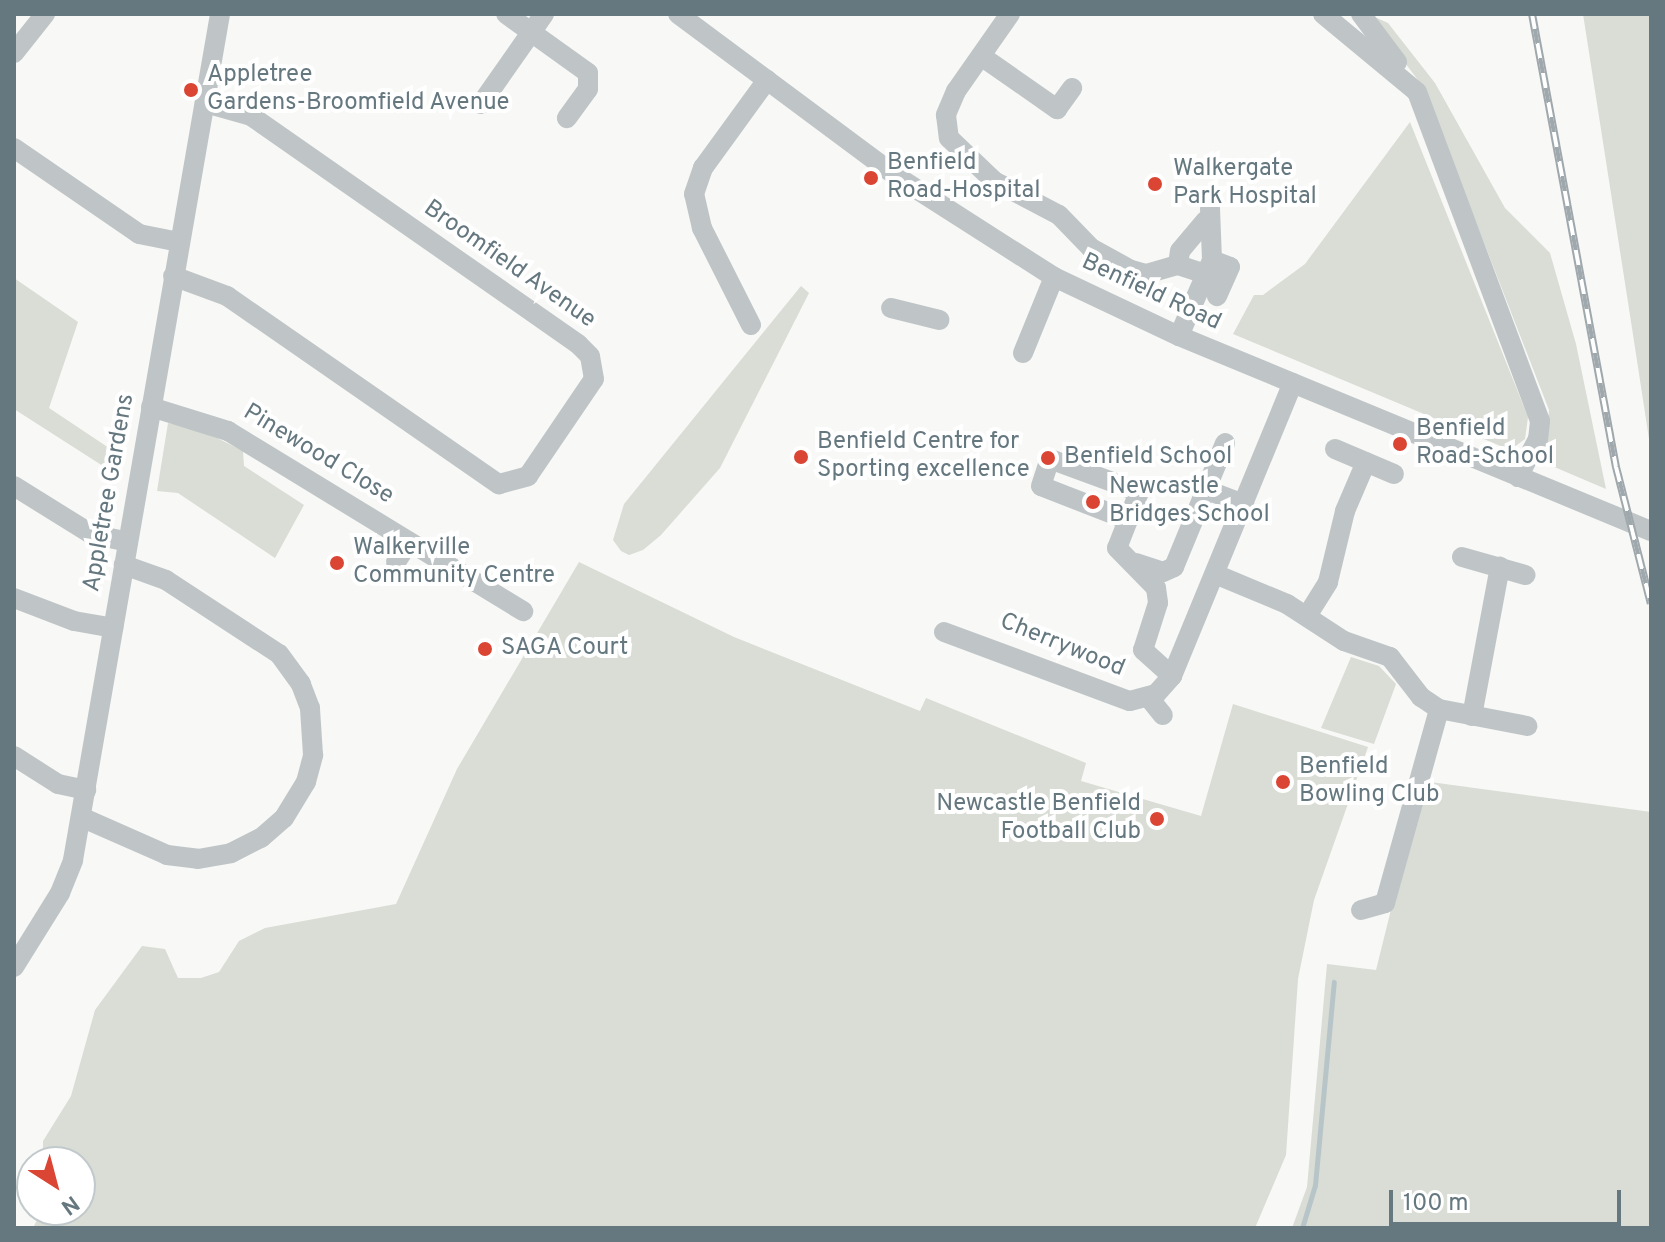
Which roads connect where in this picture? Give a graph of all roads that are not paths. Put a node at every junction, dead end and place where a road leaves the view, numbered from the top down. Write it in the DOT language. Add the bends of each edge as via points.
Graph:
graph roads {
  1 [pos="45,14"];
  2 [pos="220,14"];
  3 [pos="506,14"];
  4 [pos="544,14"];
  5 [pos="678,14"];
  6 [pos="1010,14"];
  7 [pos="1323,14"];
  8 [pos="1361,14"];
  9 [pos="532,32"];
  10 [pos="14,53"];
  11 [pos="981,56"];
  12 [pos="767,80"];
  13 [pos="1072,88"];
  14 [pos="1417,92"];
  15 [pos="205,103"];
  16 [pos="481,104"];
  17 [pos="567,118"];
  18 [pos="14,148"];
  19 [pos="179,242"];
  20 [pos="1178,265"];
  21 [pos="1209,267"];
  22 [pos="173,276"];
  23 [pos="1054,277"];
  24 [pos="1217,296"];
  25 [pos="891,308"];
  26 [pos="739,317"];
  27 [pos="940,320"];
  28 [pos="1179,336"];
  29 [pos="1023,353"];
  30 [pos="1293,383"];
  31 [pos="151,407"];
  32 [pos="1225,443"];
  33 [pos="1335,449"];
  34 [pos="1366,462"];
  35 [pos="1394,474"];
  36 [pos="1518,477"];
  37 [pos="14,486"];
  38 [pos="1207,490"];
  39 [pos="1244,504"];
  40 [pos="1128,520"];
  41 [pos="1651,531"];
  42 [pos="128,542"];
  43 [pos="409,542"];
  44 [pos="1180,556"];
  45 [pos="1462,557"];
  46 [pos="1128,560"];
  47 [pos="396,562"];
  48 [pos="124,565"];
  49 [pos="1500,567"];
  50 [pos="1215,574"];
  51 [pos="1525,575"];
  52 [pos="14,598"];
  53 [pos="1158,603"];
  54 [pos="523,611"];
  55 [pos="1307,616"];
  56 [pos="113,628"];
  57 [pos="950,632"];
  58 [pos="1172,676"];
  59 [pos="1149,698"];
  60 [pos="1439,709"];
  61 [pos="1163,715"];
  62 [pos="1472,716"];
  63 [pos="1527,726"];
  64 [pos="14,756"];
  65 [pos="86,790"];
  66 [pos="81,817"];
  67 [pos="1361,910"];
  68 [pos="14,967"];
  1 -- 10 [label="street"];
  2 -- 15 [label="street, Appletree Gardens"];
  3 -- 9 [label="street"];
  4 -- 9 [label="street"];
  5 -- 12 [label="street, Benfield Road"];
  6 -- 11 [label="street"];
  7 -- 14 [label="street"];
  8 -- 14 [label="street"];
  9 -- 16 [label="street"];
  9 -- 17 [label="street" via="599,78"];
  11 -- 13 [label="street" via="1057,109"];
  11 -- 20 [label="street" via="946,115 946,131 954,145 994,181 1066,219 1091,248 1139,273"];
  12 -- 23 [label="street, Benfield Road" via="955,217"];
  12 -- 26 [label="street" via="703,168 694,194 702,228"];
  14 -- 36 [label="street" via="1540,421 1538,439"];
  15 -- 19 [label="street, Appletree Gardens"];
  15 -- 22 [label="street, Broomfield Avenue" via="251,116 578,344 590,356 594,379 528,476 499,484 227,296"];
  18 -- 19 [label="street" via="139,234"];
  19 -- 22 [label="street, Appletree Gardens"];
  20 -- 21 [label="street"];
  20 -- 21 [label="street" via="1180,251 1208,214"];
  21 -- 24 [label="street" via="1230,267"];
  21 -- 28 [label="street"];
  22 -- 31 [label="street, Appletree Gardens"];
  23 -- 28 [label="street, Benfield Road"];
  23 -- 29 [label="street"];
  25 -- 27 [label="street"];
  28 -- 30 [label="street, Benfield Road"];
  30 -- 36 [label="street, Benfield Road"];
  30 -- 39 [label="street, Cherrywood"];
  31 -- 42 [label="street, Appletree Gardens"];
  31 -- 43 [label="street, Pinewood Close" via="220,426"];
  32 -- 38 [label="street"];
  33 -- 34 [label="street"];
  34 -- 35 [label="street"];
  34 -- 55 [label="street" via="1345,511 1328,582"];
  36 -- 41 [label="street, Benfield Road"];
  37 -- 42 [label="street" via="91,534"];
  38 -- 39 [label="street"];
  38 -- 44 [label="street"];
  39 -- 50 [label="street, Cherrywood"];
  40 -- 46 [label="street" via="1117,548"];
  42 -- 48 [label="street, Appletree Gardens"];
  43 -- 47 [label="street"];
  43 -- 54 [label="street, Pinewood Close"];
  44 -- 46 [label="street" via="1163,572"];
  44 -- 53 [label="street"];
  45 -- 49 [label="street"];
  46 -- 53 [label="street" via="1153,583"];
  48 -- 56 [label="street, Appletree Gardens"];
  48 -- 66 [label="street" via="166,580 279,654 301,684 310,708 313,755 306,782 284,818 261,838 231,853 198,859 167,855"];
  49 -- 51 [label="street"];
  49 -- 62 [label="street"];
  50 -- 55 [label="street"];
  50 -- 58 [label="street, Cherrywood"];
  52 -- 56 [label="street" via="74,621"];
  53 -- 58 [label="street" via="1143,650"];
  55 -- 60 [label="street" via="1333,635 1395,661 1421,697"];
  56 -- 65 [label="street, Appletree Gardens"];
  57 -- 59 [label="street, Cherrywood" via="1124,699"];
  58 -- 59 [label="street, Cherrywood"];
  59 -- 61 [label="street"];
  60 -- 62 [label="street"];
  60 -- 67 [label="street" via="1385,903"];
  62 -- 63 [label="street"];
  64 -- 65 [label="street" via="58,784"];
  65 -- 66 [label="street, Appletree Gardens"];
  66 -- 68 [label="street, Appletree Gardens" via="68,877"];
}
